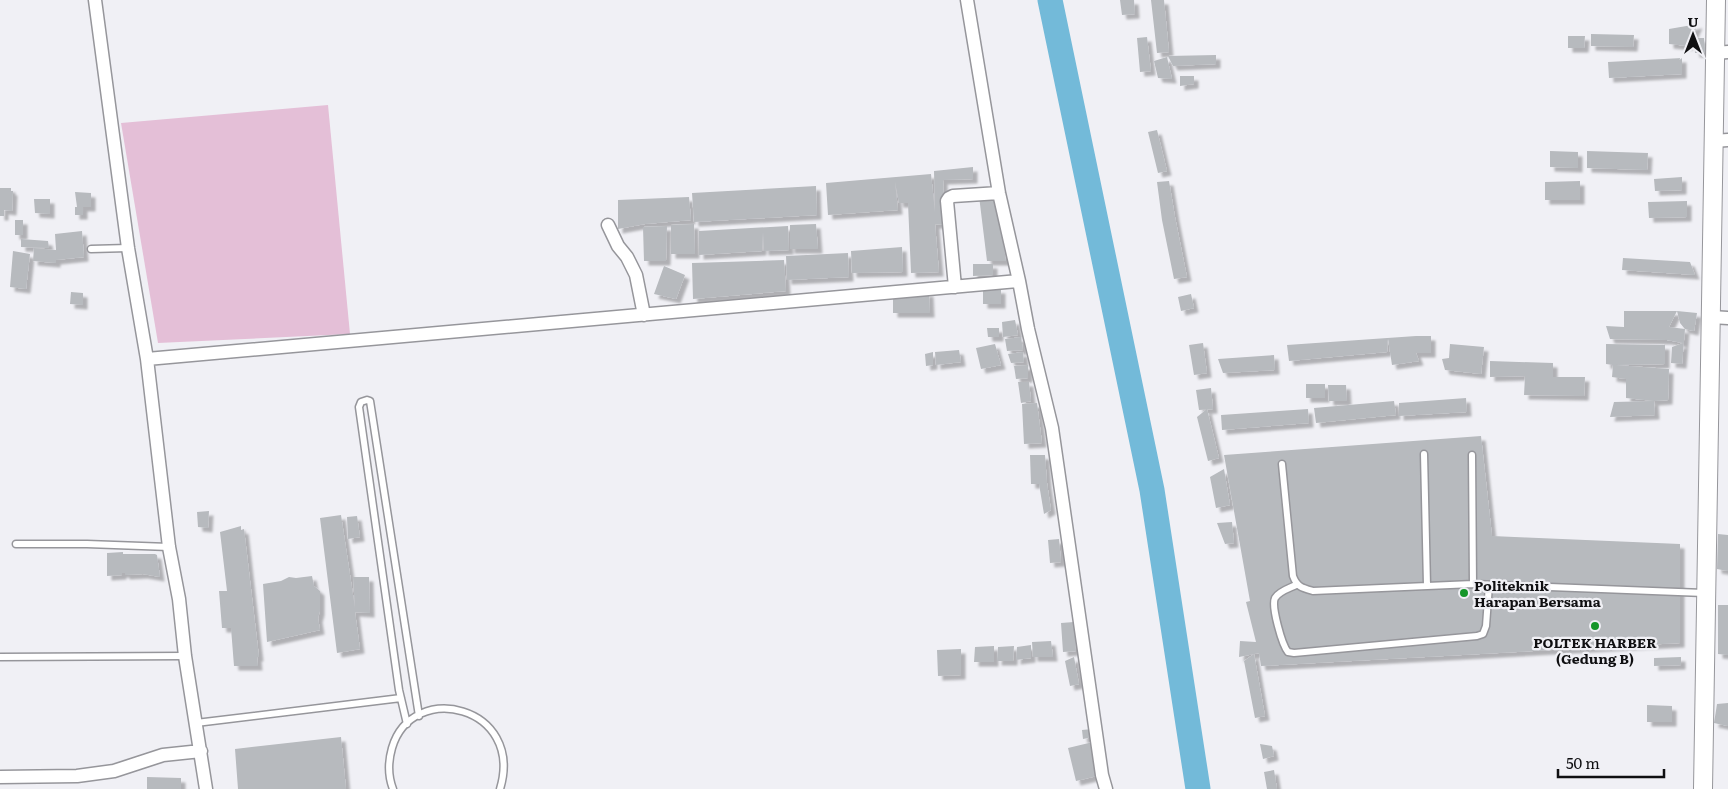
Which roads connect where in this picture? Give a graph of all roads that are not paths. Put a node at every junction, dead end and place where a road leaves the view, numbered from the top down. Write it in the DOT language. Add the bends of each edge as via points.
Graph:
graph roads {
  1 [pos="95,0"];
  2 [pos="967,0"];
  3 [pos="1716,0"];
  4 [pos="1721,52"];
  5 [pos="1722,140"];
  6 [pos="999,193"];
  7 [pos="608,225"];
  8 [pos="128,248"];
  9 [pos="91,249"];
  10 [pos="1019,281"];
  11 [pos="956,287"];
  12 [pos="644,315"];
  13 [pos="1720,318"];
  14 [pos="147,359"];
  15 [pos="1424,454"];
  16 [pos="1472,455"];
  17 [pos="1282,464"];
  18 [pos="16,544"];
  19 [pos="169,547"];
  20 [pos="1473,584"];
  21 [pos="1296,585"];
  22 [pos="1427,585"];
  23 [pos="1489,585"];
  24 [pos="1705,593"];
  25 [pos="185,656"];
  26 [pos="0,657"];
  27 [pos="401,698"];
  28 [pos="418,716"];
  29 [pos="196,722"];
  30 [pos="407,724"];
  31 [pos="201,751"];
  32 [pos="0,777"];
  33 [pos="206,789"];
  34 [pos="394,789"];
  35 [pos="500,789"];
  36 [pos="1106,789"];
  37 [pos="1703,789"];
  1 -- 8 [label="street"];
  2 -- 6 [label="street"];
  3 -- 4 [label="main road"];
  4 -- 5 [label="main road"];
  5 -- 13 [label="main road"];
  6 -- 10 [label="street"];
  6 -- 11 [label="street" via="953,196 947,201"];
  7 -- 12 [label="street" via="636,275"];
  8 -- 9 [label="lane"];
  8 -- 14 [label="street"];
  10 -- 11 [label="street"];
  10 -- 36 [label="street" via="1052,428"];
  11 -- 12 [label="street"];
  12 -- 14 [label="street"];
  13 -- 24 [label="main road"];
  14 -- 19 [label="street"];
  15 -- 22 [label="lane"];
  16 -- 20 [label="lane"];
  17 -- 21 [label="lane"];
  18 -- 19 [label="lane"];
  19 -- 25 [label="street"];
  20 -- 22 [label="lane"];
  20 -- 23 [label="lane"];
  21 -- 22 [label="lane" via="1312,591"];
  21 -- 23 [label="lane" via="1274,599 1283,646 1294,653 1483,634"];
  23 -- 24 [label="lane"];
  24 -- 37 [label="main road"];
  25 -- 26 [label="lane"];
  25 -- 29 [label="street"];
  27 -- 28 [label="lane" via="360,407 361,402 367,400 370,401"];
  27 -- 29 [label="lane"];
  27 -- 30 [label="lane"];
  28 -- 30 [label="lane"];
  28 -- 35 [label="lane" via="450,708 470,714 488,725 502,748 505,762"];
  29 -- 31 [label="street"];
  30 -- 34 [label="lane" via="393,743 389,756"];
  31 -- 32 [label="street" via="163,756 114,771 86,775"];
  31 -- 33 [label="street"];
}
